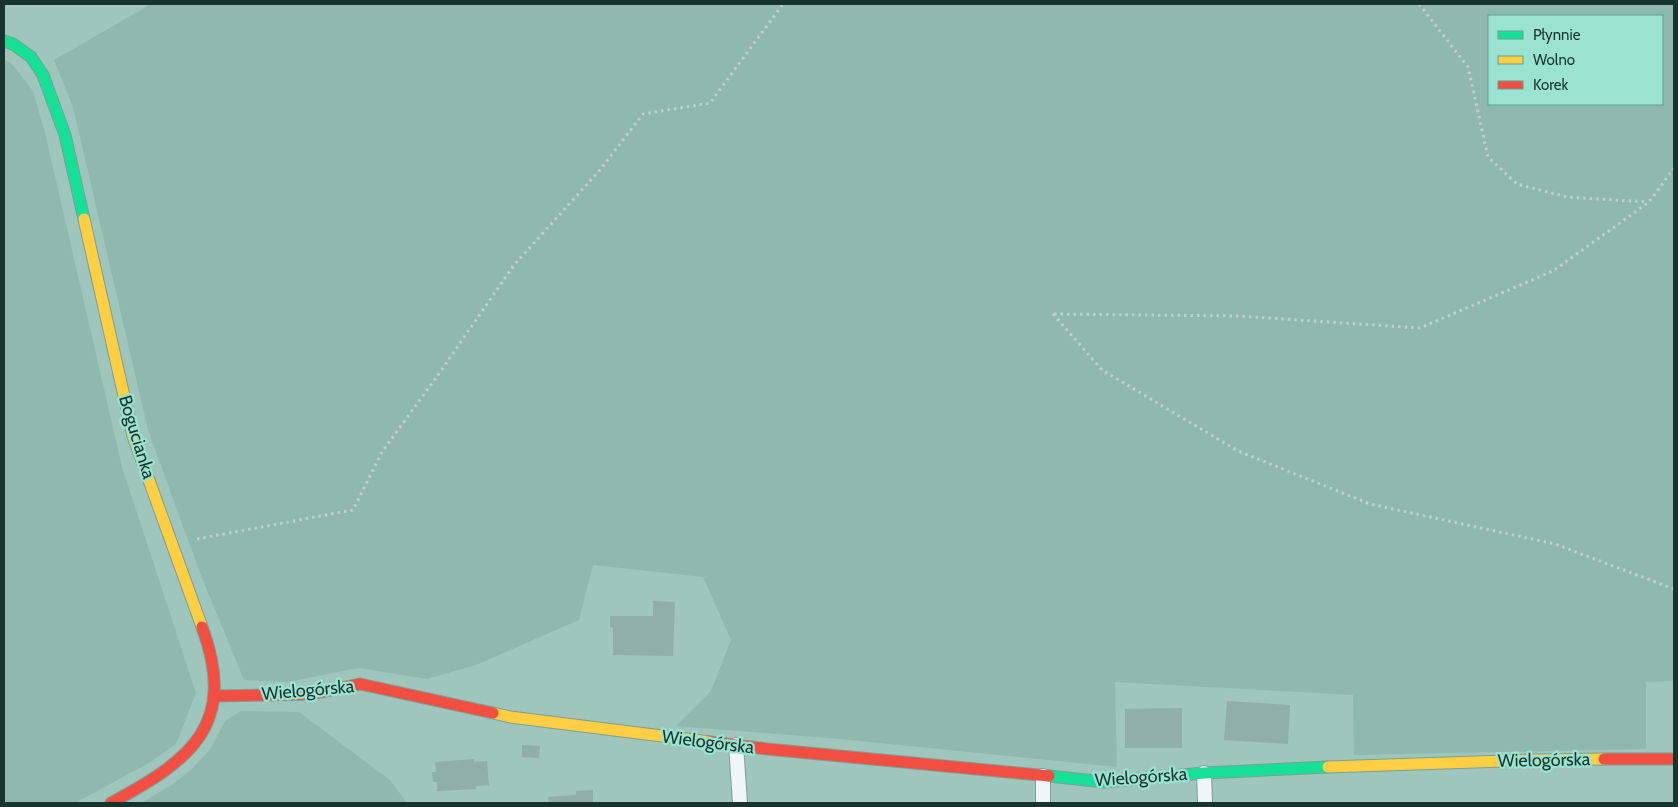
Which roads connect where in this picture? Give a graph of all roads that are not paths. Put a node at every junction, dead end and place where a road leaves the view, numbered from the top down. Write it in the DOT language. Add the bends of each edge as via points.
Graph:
graph roads {
  1 [pos="4,41"];
  2 [pos="215,696"];
  3 [pos="736,745"];
  4 [pos="1674,759"];
  5 [pos="1204,772"];
  6 [pos="1042,776"];
  7 [pos="111,803"];
  8 [pos="740,803"];
  9 [pos="1043,803"];
  10 [pos="1205,803"];
  1 -- 2 [label="street, Bogucianka" via="31,57 43,75 65,135 133,436 209,645"];
  2 -- 3 [label="street, Wielogórska" via="312,694 360,684 510,717"];
  2 -- 7 [label="street, Bogucianka" via="206,729 184,757 150,783"];
  3 -- 6 [label="street, Wielogórska"];
  3 -- 8 [label="lane"];
  4 -- 5 [label="street, Wielogórska" via="1525,760"];
  5 -- 6 [label="street, Wielogórska" via="1104,782"];
  5 -- 10 [label="lane, Wielogórska"];
  6 -- 9 [label="lane"];
}
